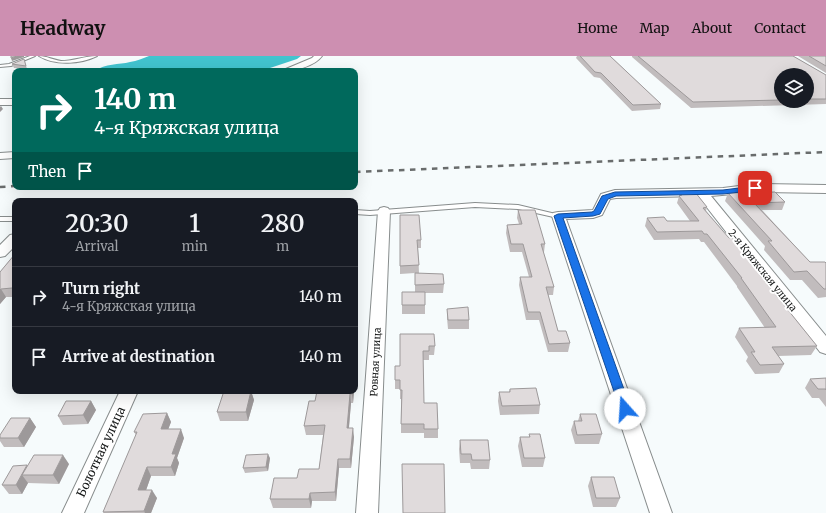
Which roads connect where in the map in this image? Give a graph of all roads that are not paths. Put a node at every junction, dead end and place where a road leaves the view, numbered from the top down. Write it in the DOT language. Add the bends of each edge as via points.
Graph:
graph roads {
  1 [pos="33,56"];
  2 [pos="41,56"];
  3 [pos="95,56"];
  4 [pos="318,56"];
  5 [pos="1,66"];
  6 [pos="293,68"];
  7 [pos="0,102"];
  8 [pos="12,102"];
  9 [pos="12,155"];
  10 [pos="0,156"];
  11 [pos="826,190"];
  12 [pos="701,192"];
  13 [pos="384,211"];
  14 [pos="358,212"];
  15 [pos="558,216"];
  16 [pos="0,219"];
  17 [pos="12,219"];
  18 [pos="12,241"];
  19 [pos="0,253"];
  20 [pos="826,348"];
  21 [pos="128,394"];
  22 [pos="73,513"];
  23 [pos="367,513"];
  24 [pos="661,513"];
  1 -- 5 [label="lane"];
  2 -- 3 [label="lane" via="64,62"];
  4 -- 6 [label="street" via="315,60"];
  7 -- 8 [label="street"];
  9 -- 10 [label="street"];
  11 -- 12 [label="street" via="755,188"];
  12 -- 15 [label="street" via="615,194 605,197 598,212 593,214"];
  12 -- 20 [label="street, 2-я Кряжская улица"];
  13 -- 14 [label="lane"];
  13 -- 15 [label="lane" via="475,205 518,207"];
  13 -- 23 [label="street, Ровная улица"];
  15 -- 24 [label="street"];
  16 -- 17 [label="lane"];
  18 -- 19 [label="street"];
  21 -- 22 [label="street, Болотная улица"];
}
